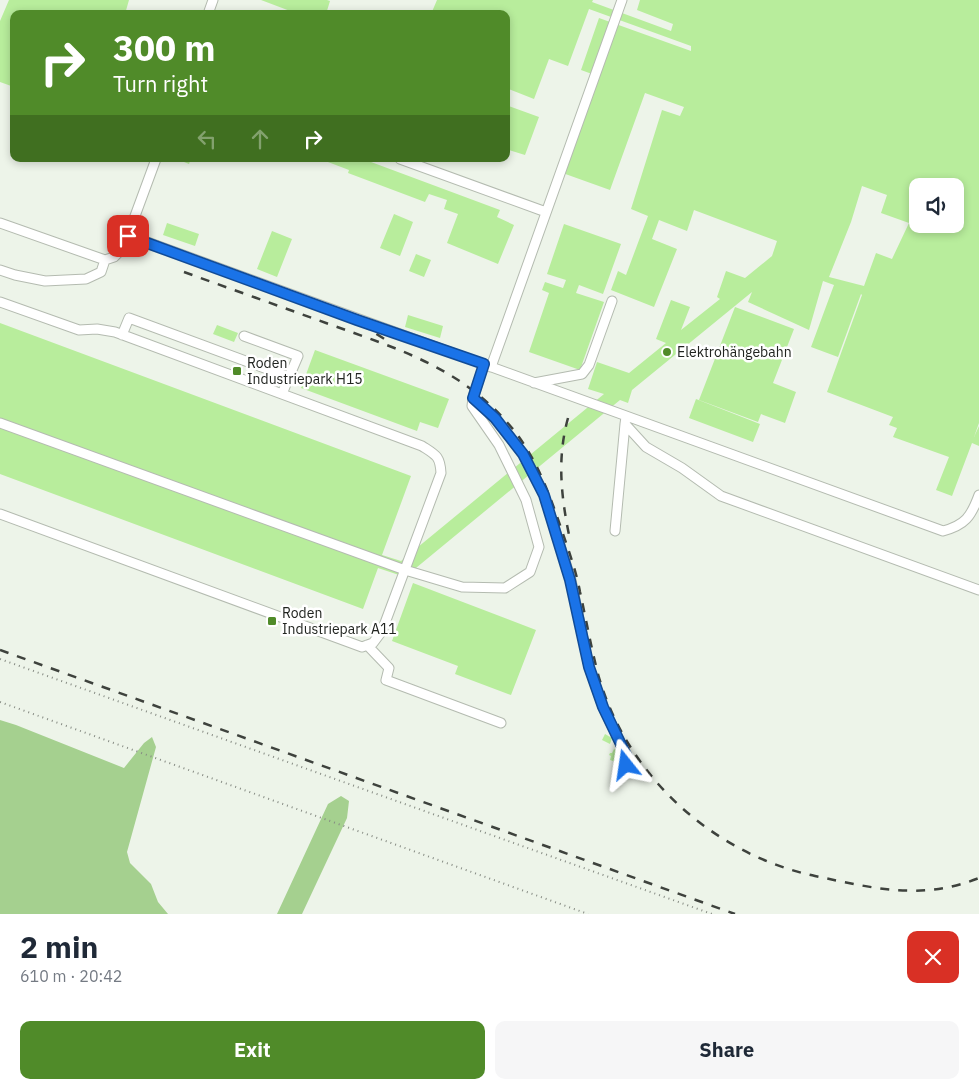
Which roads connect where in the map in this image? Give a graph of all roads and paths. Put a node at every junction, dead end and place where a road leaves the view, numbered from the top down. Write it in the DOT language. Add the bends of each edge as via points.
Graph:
graph roads {
  1 [pos="622,0"];
  2 [pos="155,162"];
  3 [pos="408,162"];
  4 [pos="546,212"];
  5 [pos="0,223"];
  6 [pos="128,236"];
  7 [pos="105,260"];
  8 [pos="0,270"];
  9 [pos="612,301"];
  10 [pos="0,302"];
  11 [pos="122,335"];
  12 [pos="244,336"];
  13 [pos="225,353"];
  14 [pos="487,365"];
  15 [pos="218,370"];
  16 [pos="289,376"];
  17 [pos="533,383"];
  18 [pos="282,394"];
  19 [pos="473,398"];
  20 [pos="626,420"];
  21 [pos="0,423"];
  22 [pos="979,495"];
  23 [pos="0,514"];
  24 [pos="615,531"];
  25 [pos="405,570"];
  26 [pos="979,590"];
  27 [pos="367,645"];
  28 [pos="0,659"];
  29 [pos="0,702"];
  30 [pos="501,723"];
  31 [pos="626,765"];
  32 [pos="588,914"];
  33 [pos="712,914"];
  1 -- 4 [label="street"];
  2 -- 6 [label="street"];
  3 -- 4 [label="street"];
  4 -- 14 [label="street"];
  5 -- 7 [label="street"];
  6 -- 7 [label="street" via="122,249"];
  6 -- 14 [label="street"];
  7 -- 8 [label="street" via="101,272 86,280 45,281"];
  9 -- 17 [label="street" via="589,365 582,374"];
  10 -- 11 [label="street" via="79,330 97,329"];
  11 -- 13 [label="street" via="129,318"];
  11 -- 15 [label="street"];
  12 -- 16 [label="street" via="298,356"];
  13 -- 15 [label="street"];
  13 -- 16 [label="street"];
  14 -- 17 [label="street"];
  14 -- 19 [label="street"];
  15 -- 18 [label="street"];
  16 -- 18 [label="street"];
  17 -- 20 [label="street"];
  18 -- 25 [label="street" via="422,446 440,461 441,473"];
  19 -- 25 [label="street" via="472,406 499,445 526,500 539,547 530,572 505,588 462,587"];
  19 -- 31 [label="street" via="495,418 523,454 544,495 570,580 589,667 603,707 628,759"];
  20 -- 22 [label="street" via="943,531 958,527 972,513"];
  20 -- 24 [label="street"];
  20 -- 26 [label="street" via="646,447 721,496"];
  21 -- 25 [label="street"];
  23 -- 27 [label="street" via="362,647"];
  25 -- 27 [label="street" via="382,631 373,643"];
  27 -- 30 [label="street" via="388,668 386,680"];
  28 -- 33 [label="path"];
  29 -- 32 [label="path"];
}
